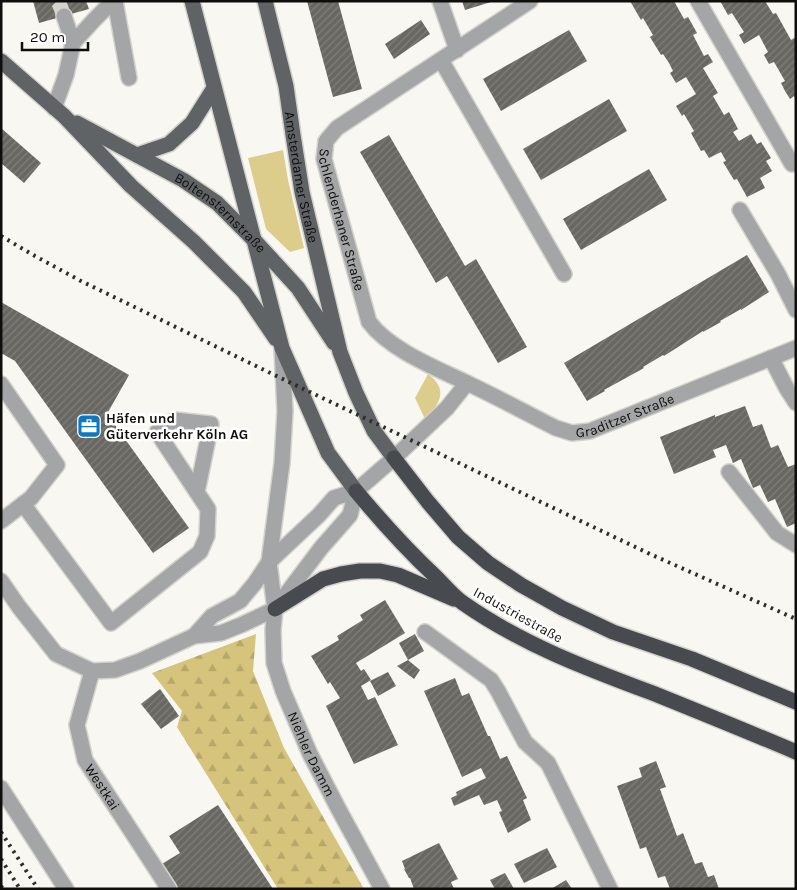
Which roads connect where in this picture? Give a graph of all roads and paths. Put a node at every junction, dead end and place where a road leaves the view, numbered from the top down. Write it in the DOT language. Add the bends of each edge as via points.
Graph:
graph roads {
  1 [pos="114,1"];
  2 [pos="192,1"];
  3 [pos="265,1"];
  4 [pos="440,1"];
  5 [pos="698,1"];
  6 [pos="524,3"];
  7 [pos="64,16"];
  8 [pos="73,43"];
  9 [pos="457,50"];
  10 [pos="442,60"];
  11 [pos="1,61"];
  12 [pos="129,78"];
  13 [pos="214,88"];
  14 [pos="59,112"];
  15 [pos="137,155"];
  16 [pos="792,164"];
  17 [pos="740,210"];
  18 [pos="254,240"];
  19 [pos="564,274"];
  20 [pos="796,310"];
  21 [pos="282,348"];
  22 [pos="796,348"];
  23 [pos="340,352"];
  24 [pos="771,358"];
  25 [pos="467,383"];
  26 [pos="1,384"];
  27 [pos="796,403"];
  28 [pos="394,458"];
  29 [pos="729,472"];
  30 [pos="356,491"];
  31 [pos="197,492"];
  32 [pos="23,504"];
  33 [pos="1,520"];
  34 [pos="796,545"];
  35 [pos="269,562"];
  36 [pos="1,581"];
  37 [pos="461,602"];
  38 [pos="275,609"];
  39 [pos="425,632"];
  40 [pos="194,636"];
  41 [pos="92,671"];
  42 [pos="796,702"];
  43 [pos="796,752"];
  44 [pos="1,788"];
  45 [pos="66,889"];
  46 [pos="169,889"];
  47 [pos="382,889"];
  48 [pos="610,889"];
  1 -- 8 [label="street"];
  1 -- 12 [label="street"];
  2 -- 13 [label="main road"];
  3 -- 23 [label="main road, Amsterdamer Straße" via="286,86 302,192"];
  4 -- 9 [label="street"];
  5 -- 16 [label="street"];
  6 -- 9 [label="street, Schlenderhaner Straße"];
  7 -- 8 [label="street"];
  8 -- 14 [label="street"];
  9 -- 10 [label="street, Schlenderhaner Straße"];
  10 -- 19 [label="street"];
  10 -- 25 [label="street, Schlenderhaner Straße" via="337,128 326,141 324,159 370,322 395,346"];
  11 -- 14 [label="main road, Boltensternstraße"];
  13 -- 15 [label="main road" via="192,123 169,144"];
  13 -- 18 [label="main road"];
  14 -- 15 [label="main road, Boltensternstraße"];
  14 -- 21 [label="main road, Boltensternstraße" via="131,186 244,292"];
  15 -- 18 [label="main road, Boltensternstraße" via="217,203"];
  17 -- 20 [label="street"];
  18 -- 21 [label="main road"];
  18 -- 23 [label="main road, Boltensternstraße" via="298,288"];
  21 -- 30 [label="main road, Industriestraße" via="328,453"];
  21 -- 35 [label="street, Niehler Damm" via="285,411 282,463"];
  22 -- 24 [label="street, Graditzer Straße"];
  23 -- 28 [label="main road, Industriestraße" via="374,431"];
  24 -- 25 [label="street, Graditzer Straße" via="590,431 572,434"];
  24 -- 27 [label="street"];
  25 -- 28 [label="street" via="447,408"];
  26 -- 32 [label="street" via="57,465"];
  28 -- 30 [label="street"];
  28 -- 42 [label="highway, Industriestraße" via="458,537 521,585 613,632 692,659"];
  29 -- 34 [label="street" via="777,533"];
  30 -- 35 [label="street" via="334,498"];
  30 -- 37 [label="highway, Industriestraße" via="387,528"];
  30 -- 38 [label="street" via="350,515"];
  31 -- 31 [label="street" via="157,432 174,420 211,424"];
  31 -- 32 [label="street" via="208,509 207,536 200,552 111,623"];
  32 -- 33 [label="street"];
  35 -- 38 [label="street, Niehler Damm"];
  35 -- 40 [label="street" via="240,601 212,616"];
  36 -- 41 [label="street" via="56,654"];
  37 -- 38 [label="highway" via="398,575 360,571 323,579"];
  37 -- 43 [label="highway, Industriestraße" via="524,640 560,657"];
  38 -- 40 [label="street" via="221,633"];
  38 -- 47 [label="street, Niehler Damm" via="274,664 283,691 318,770"];
  39 -- 48 [label="street" via="491,680 525,742 548,762"];
  40 -- 41 [label="street" via="116,670"];
  41 -- 46 [label="street, Westkai" via="78,725 85,760"];
  44 -- 45 [label="street"];
}
